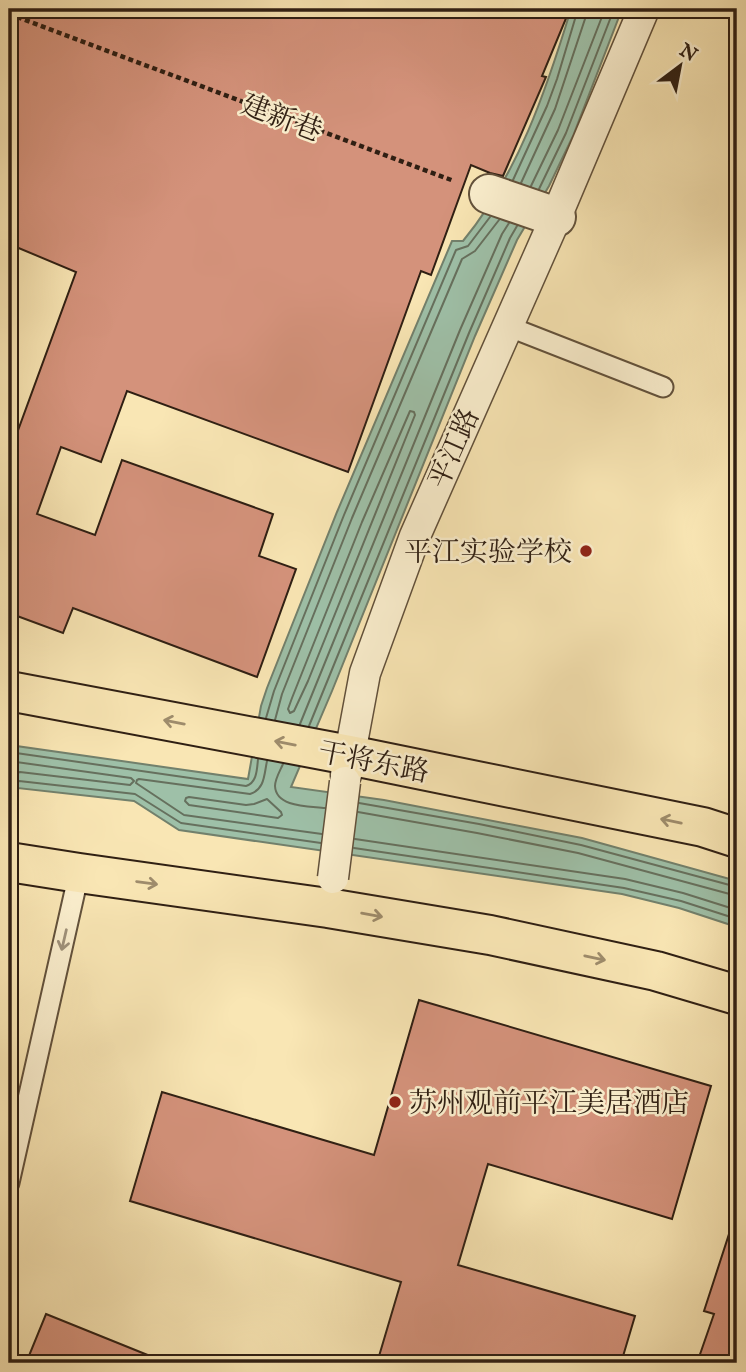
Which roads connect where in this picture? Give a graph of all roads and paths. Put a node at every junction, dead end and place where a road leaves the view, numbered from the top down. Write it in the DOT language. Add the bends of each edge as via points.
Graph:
graph roads {
  1 [pos="644,9"];
  2 [pos="9,14"];
  3 [pos="489,194"];
  4 [pos="548,215"];
  5 [pos="507,326"];
  6 [pos="663,387"];
  7 [pos="9,691"];
  8 [pos="341,763"];
  9 [pos="737,838"];
  10 [pos="24,864"];
  11 [pos="79,873"];
  12 [pos="330,893"];
  13 [pos="737,995"];
  14 [pos="9,1183"];
  1 -- 4 [label="street, 平江路"];
  2 -- 3 [label="path, 建新巷"];
  3 -- 4 [label="street"];
  4 -- 5 [label="street, 平江路"];
  5 -- 6 [label="lane"];
  5 -- 8 [label="street, 平江路" via="410,548 365,673"];
  8 -- 7 [label="main road, 干将东路, one-way" via="241,735"];
  9 -- 8 [label="main road, 干将东路, one-way" via="703,827"];
  8 -- 12 [label="street, 平江路, bridge"];
  10 -- 11 [label="main road"];
  11 -- 12 [label="main road, one-way"];
  11 -- 14 [label="lane, one-way"];
  12 -- 13 [label="main road, one-way" via="503,938 656,971"];
}
